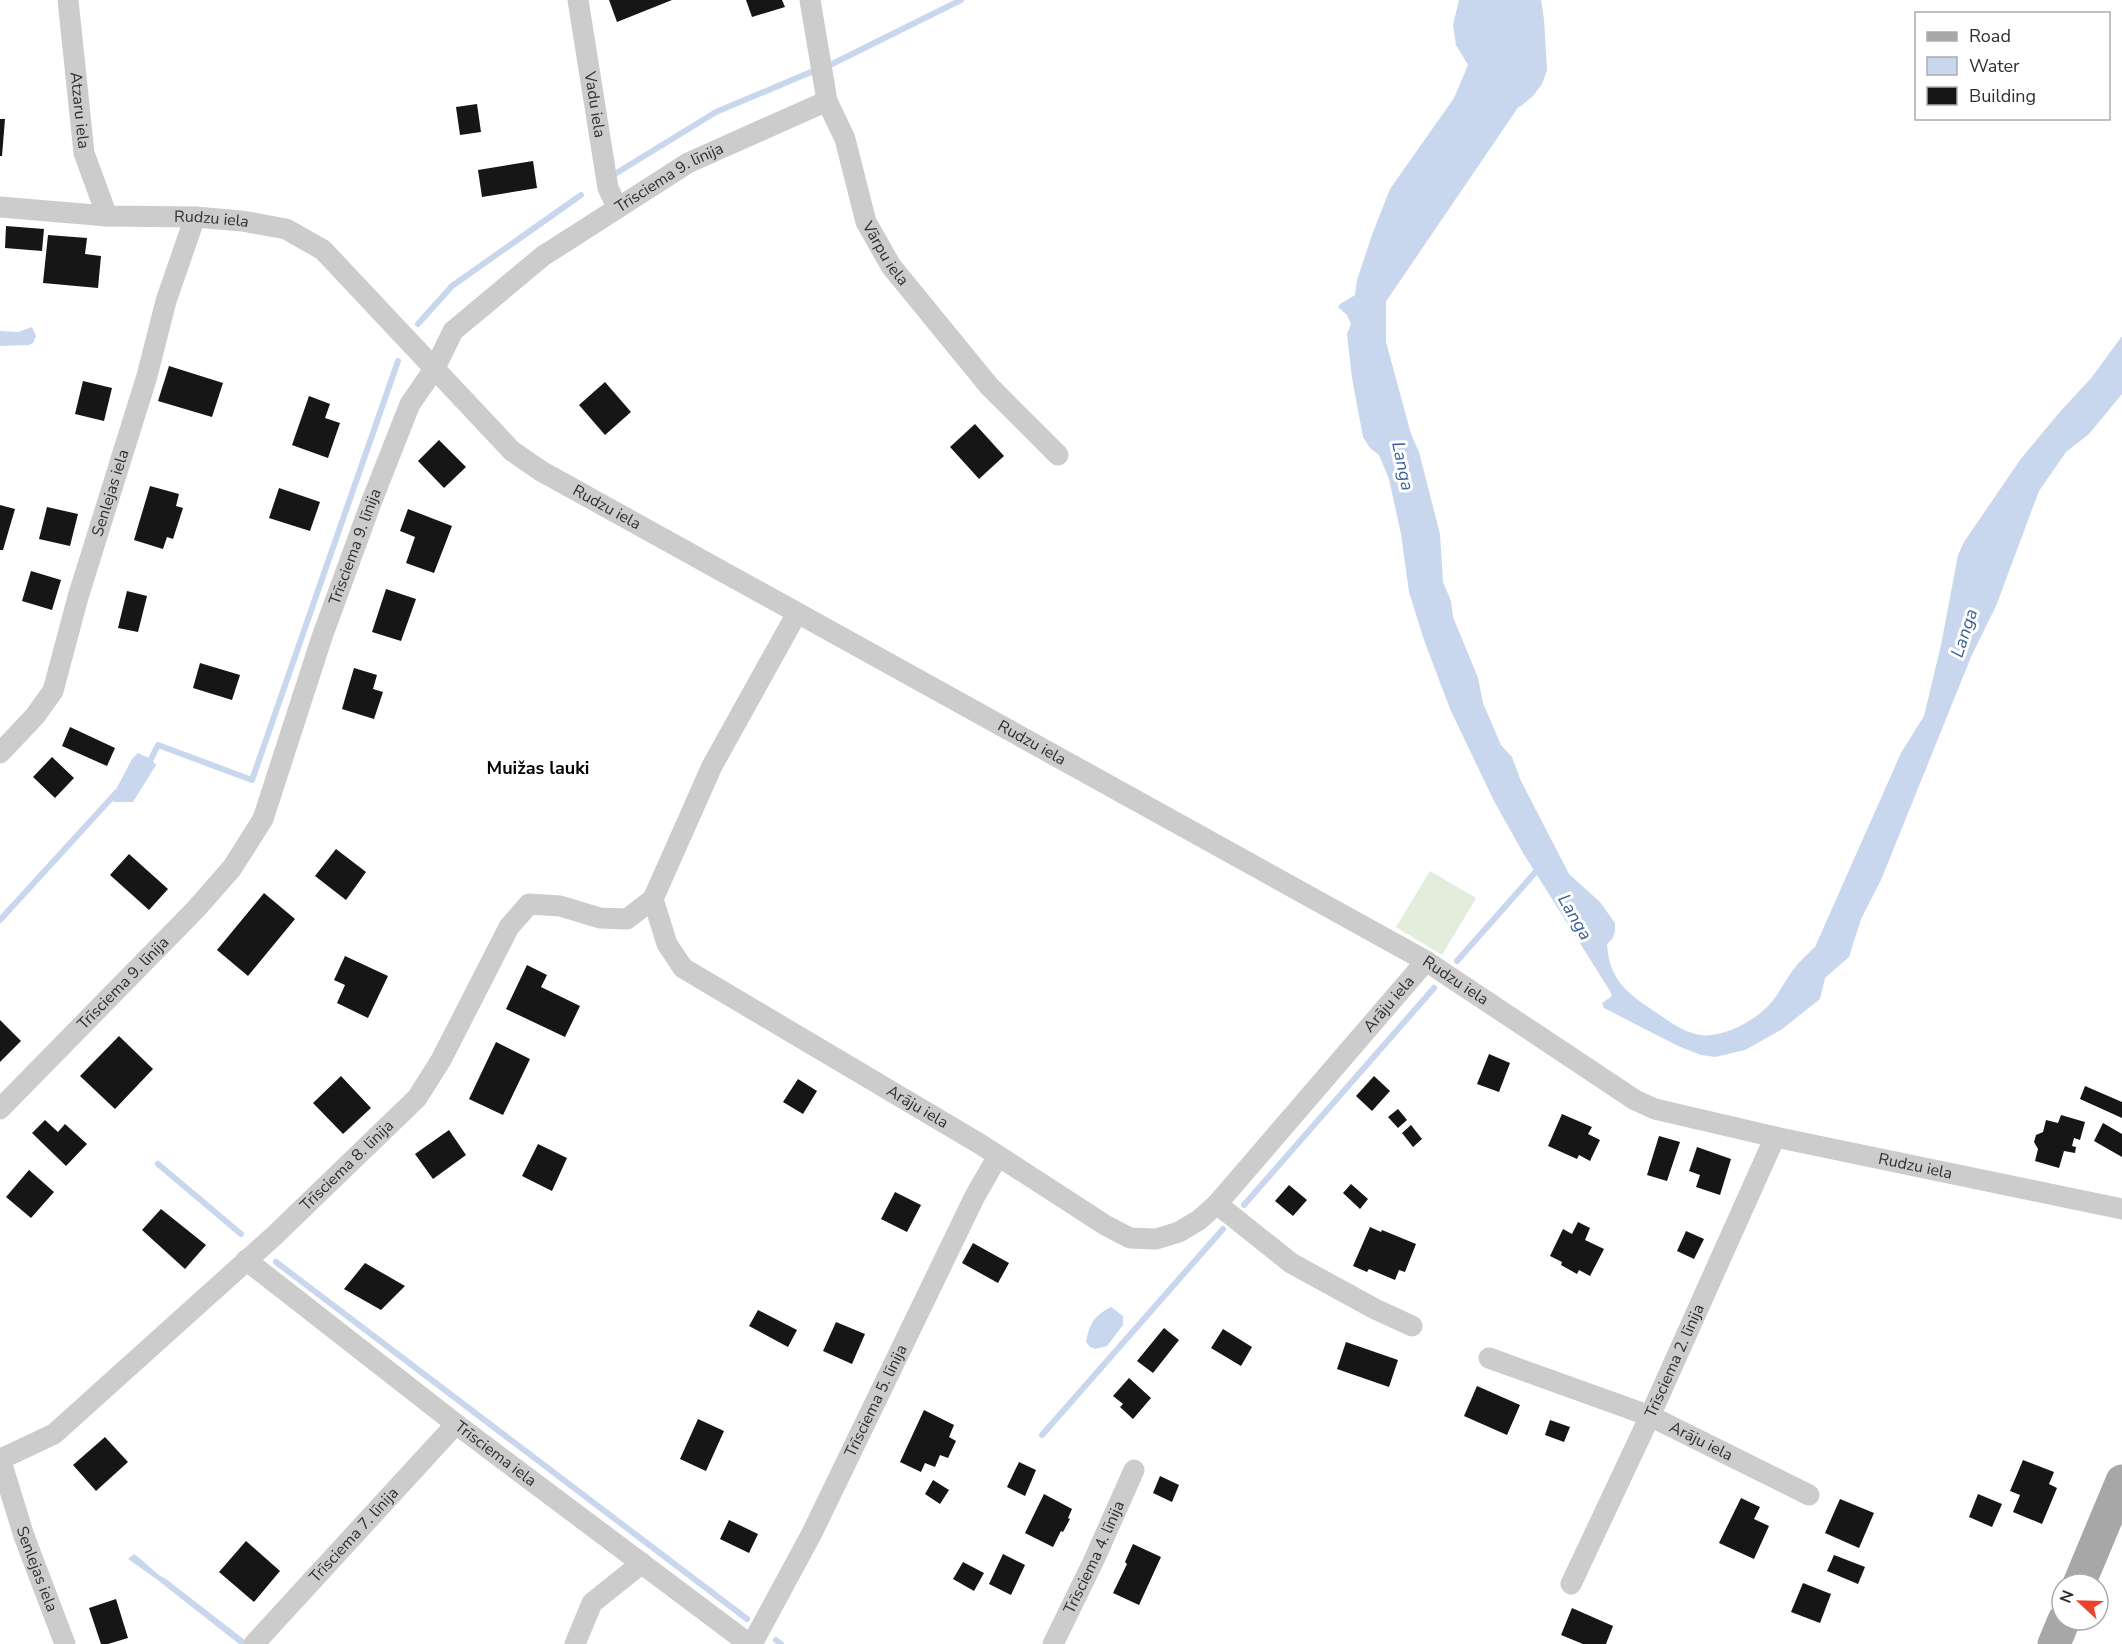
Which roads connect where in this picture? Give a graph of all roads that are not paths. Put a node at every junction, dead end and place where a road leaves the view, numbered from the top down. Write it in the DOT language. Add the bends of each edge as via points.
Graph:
graph roads {
  1 [pos="68,0"];
  2 [pos="578,0"];
  3 [pos="810,0"];
  4 [pos="827,101"];
  5 [pos="0,207"];
  6 [pos="617,207"];
  7 [pos="107,216"];
  8 [pos="195,217"];
  9 [pos="435,368"];
  10 [pos="1058,455"];
  11 [pos="797,613"];
  12 [pos="0,753"];
  13 [pos="653,899"];
  14 [pos="1426,961"];
  15 [pos="0,1109"];
  16 [pos="1775,1137"];
  17 [pos="998,1156"];
  18 [pos="1217,1204"];
  19 [pos="2122,1209"];
  20 [pos="246,1260"];
  21 [pos="1412,1326"];
  22 [pos="1489,1358"];
  23 [pos="1650,1416"];
  24 [pos="456,1424"];
  25 [pos="0,1459"];
  26 [pos="1134,1470"];
  27 [pos="2122,1481"];
  28 [pos="1809,1494"];
  29 [pos="642,1563"];
  30 [pos="2084,1572"];
  31 [pos="1571,1584"];
  32 [pos="64,1644"];
  33 [pos="254,1644"];
  34 [pos="575,1644"];
  35 [pos="751,1644"];
  36 [pos="1053,1644"];
  1 -- 7 [label="street, Atzaru iela" via="84,153"];
  2 -- 6 [label="street, Vadu iela" via="608,188"];
  3 -- 4 [label="street, Vārpu iela"];
  4 -- 6 [label="street, Trīsciema 9. līnija" via="688,163"];
  4 -- 10 [label="street, Vārpu iela" via="845,139 866,222 891,266 989,386"];
  5 -- 7 [label="street, Rudzu iela"];
  6 -- 9 [label="street, Trīsciema 9. līnija" via="543,256 453,331"];
  7 -- 8 [label="street, Rudzu iela"];
  8 -- 9 [label="street, Rudzu iela" via="286,230 323,250"];
  8 -- 12 [label="street, Senlejas iela" via="166,301 53,691"];
  9 -- 11 [label="street, Rudzu iela" via="512,451 541,471"];
  9 -- 15 [label="street, Trīsciema 9. līnija" via="410,404 371,503 322,637 263,819 232,868 196,909"];
  11 -- 13 [label="street" via="712,766"];
  11 -- 14 [label="street, Rudzu iela"];
  13 -- 17 [label="street, Arāju iela" via="667,944 683,969"];
  13 -- 20 [label="street, Trīsciema 8. līnija" via="627,919 600,918 560,906 529,904 508,927 441,1060 417,1098"];
  14 -- 16 [label="street, Rudzu iela" via="1635,1100 1655,1109"];
  14 -- 18 [label="street, Arāju iela"];
  16 -- 19 [label="street, Rudzu iela"];
  16 -- 23 [label="street, Trīsciema 2. līnija"];
  17 -- 18 [label="street, Arāju iela" via="1130,1238 1156,1239 1179,1232 1199,1221"];
  17 -- 35 [label="street, Trīsciema 5. līnija" via="812,1533"];
  18 -- 21 [label="street" via="1291,1263"];
  20 -- 24 [label="street, Trīsciema iela"];
  20 -- 25 [label="street, Trīsciema 8. līnija" via="54,1434"];
  22 -- 23 [label="street, Arāju iela"];
  23 -- 28 [label="street, Arāju iela"];
  23 -- 31 [label="street, Trīsciema 2. līnija"];
  24 -- 29 [label="street, Trīsciema iela"];
  24 -- 33 [label="street, Trīsciema 7. līnija"];
  25 -- 32 [label="street, Senlejas iela"];
  26 -- 36 [label="street, Trīsciema 4. līnija"];
  27 -- 30 [label="main road"];
  29 -- 34 [label="street" via="592,1603"];
  29 -- 35 [label="street, Trīsciema iela"];
}
